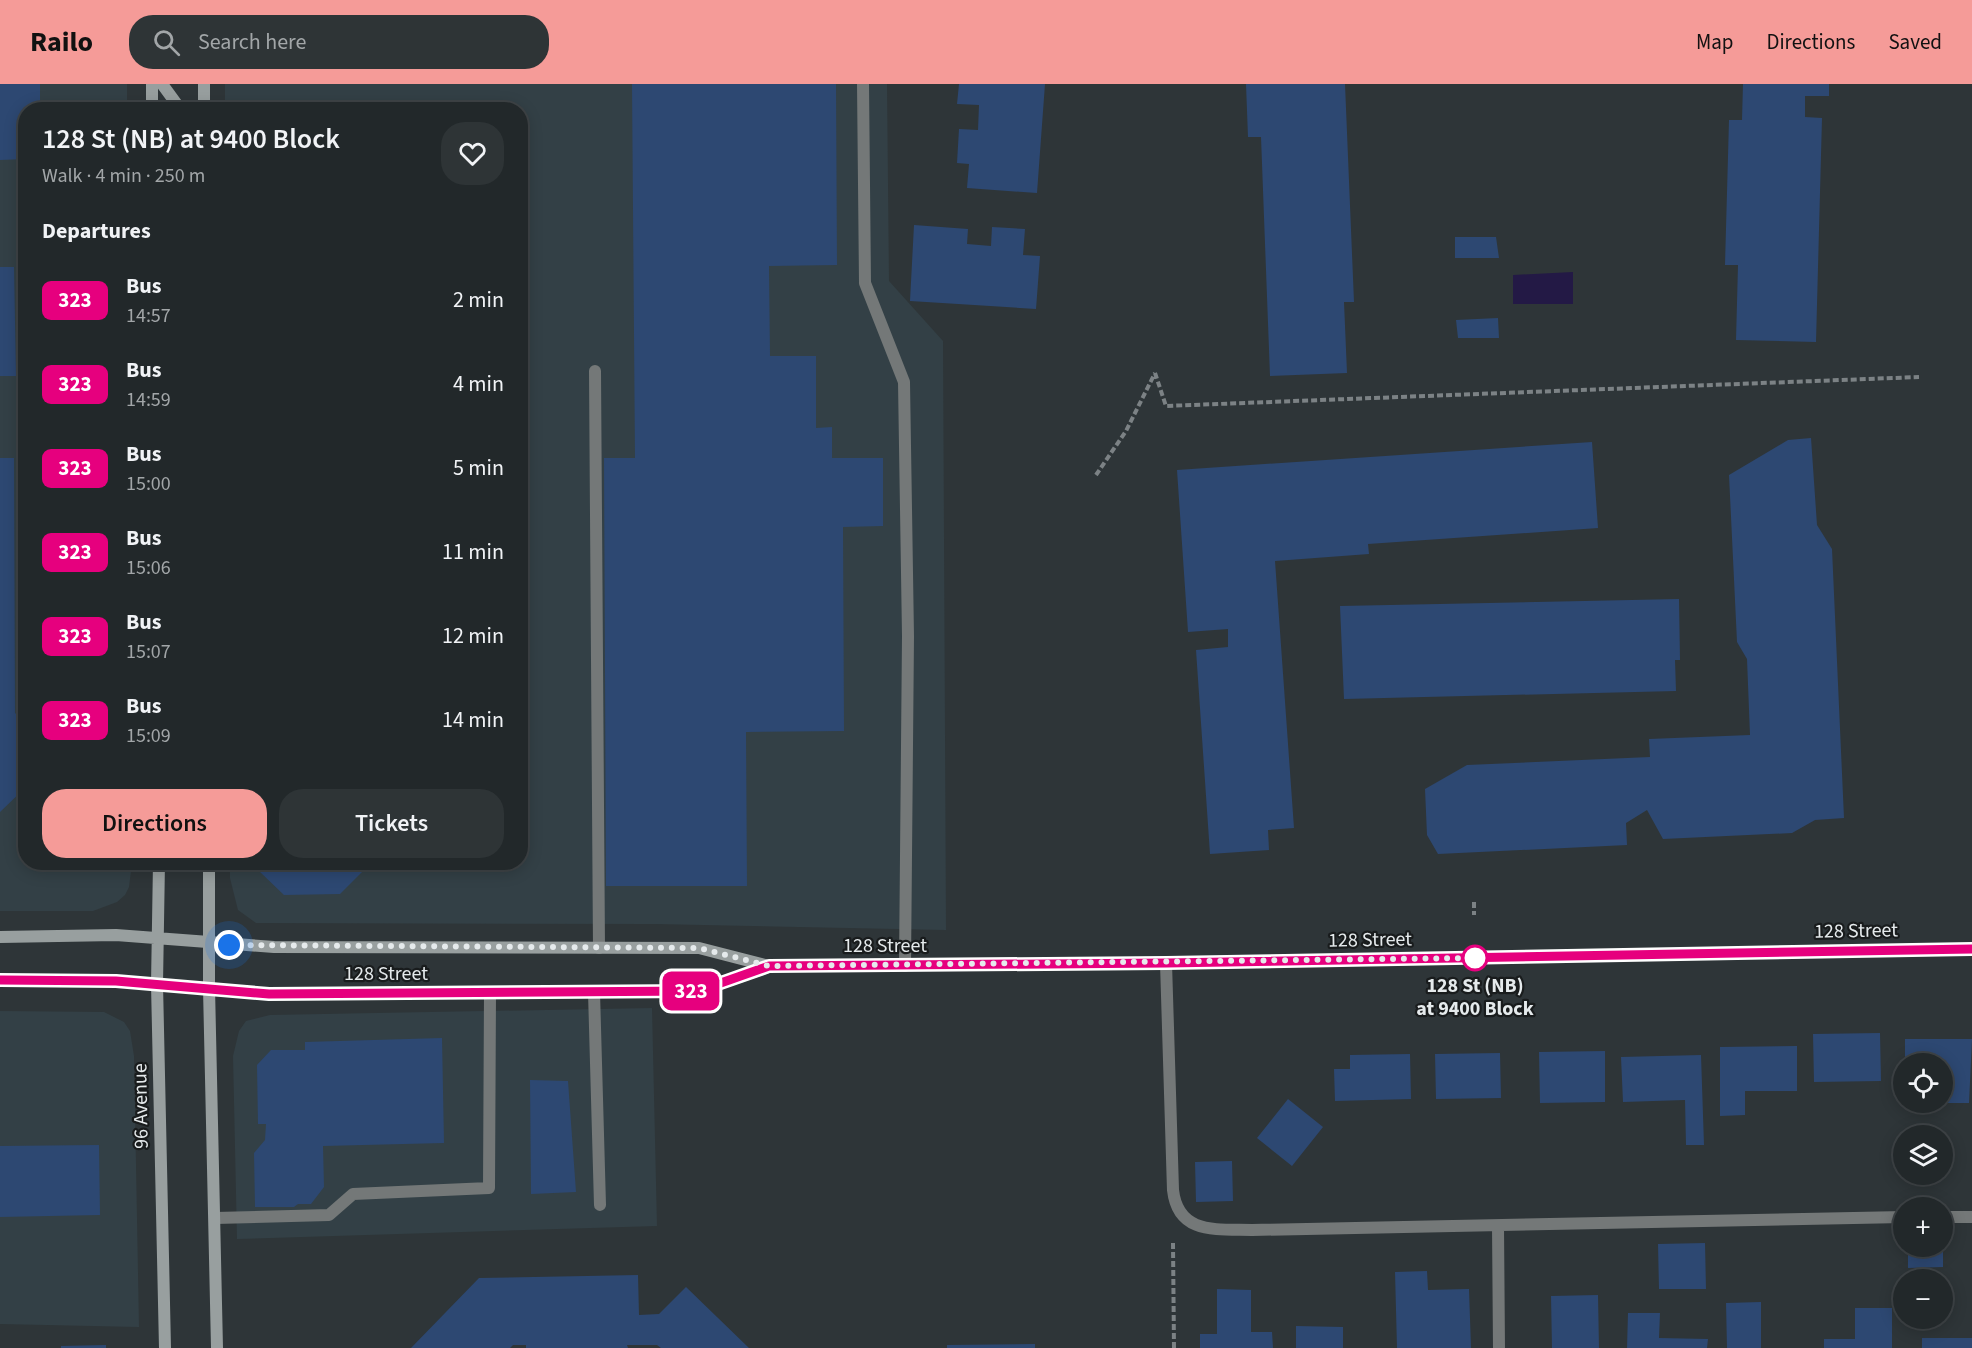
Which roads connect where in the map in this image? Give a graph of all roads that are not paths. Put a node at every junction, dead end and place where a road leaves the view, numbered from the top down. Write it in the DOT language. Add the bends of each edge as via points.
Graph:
graph roads {
  1 [pos="152,84"];
  2 [pos="162,84"];
  3 [pos="204,84"];
  4 [pos="863,84"];
  5 [pos="152,102"];
  6 [pos="175,102"];
  7 [pos="204,102"];
  8 [pos="595,371"];
  9 [pos="159,870"];
  10 [pos="209,870"];
  11 [pos="0,937"];
  12 [pos="158,939"];
  13 [pos="209,944"];
  14 [pos="599,948"];
  15 [pos="1972,949"];
  16 [pos="1166,963"];
  17 [pos="769,966"];
  18 [pos="905,966"];
  19 [pos="0,980"];
  20 [pos="158,984"];
  21 [pos="209,988"];
  22 [pos="594,992"];
  23 [pos="490,993"];
  24 [pos="600,1206"];
  25 [pos="1893,1217"];
  26 [pos="1953,1217"];
  27 [pos="1972,1217"];
  28 [pos="215,1218"];
  29 [pos="1497,1226"];
  30 [pos="165,1348"];
  31 [pos="217,1348"];
  32 [pos="1499,1348"];
  1 -- 5 [label="main road"];
  2 -- 6 [label="main road"];
  3 -- 7 [label="main road"];
  4 -- 18 [label="lane" via="865,283 904,382 908,636"];
  8 -- 14 [label="lane"];
  9 -- 12 [label="main road, 96 Avenue"];
  10 -- 13 [label="main road"];
  11 -- 12 [label="main road, 128 Street" via="116,935"];
  12 -- 13 [label="main road, 128 Street"];
  12 -- 20 [label="main road, 96 Avenue"];
  13 -- 14 [label="main road, 128 Street"];
  13 -- 21 [label="main road"];
  14 -- 17 [label="main road, 128 Street" via="699,948"];
  15 -- 16 [label="main road, 128 Street"];
  16 -- 18 [label="main road, 128 Street"];
  16 -- 29 [label="lane" via="1173,1190 1184,1218 1203,1228 1231,1230"];
  17 -- 18 [label="main road, 128 Street"];
  17 -- 22 [label="main road, 128 Street" via="698,991"];
  19 -- 20 [label="main road, 128 Street"];
  20 -- 21 [label="main road, 128 Street"];
  20 -- 30 [label="main road, 96 Avenue"];
  21 -- 23 [label="main road, 128 Street" via="269,994"];
  21 -- 28 [label="main road"];
  22 -- 23 [label="main road, 128 Street"];
  22 -- 24 [label="lane"];
  23 -- 28 [label="lane" via="489,1188 353,1194 329,1215"];
  25 -- 29 [label="lane"];
  26 -- 27 [label="lane"];
  28 -- 31 [label="main road"];
  29 -- 32 [label="lane"];
}
